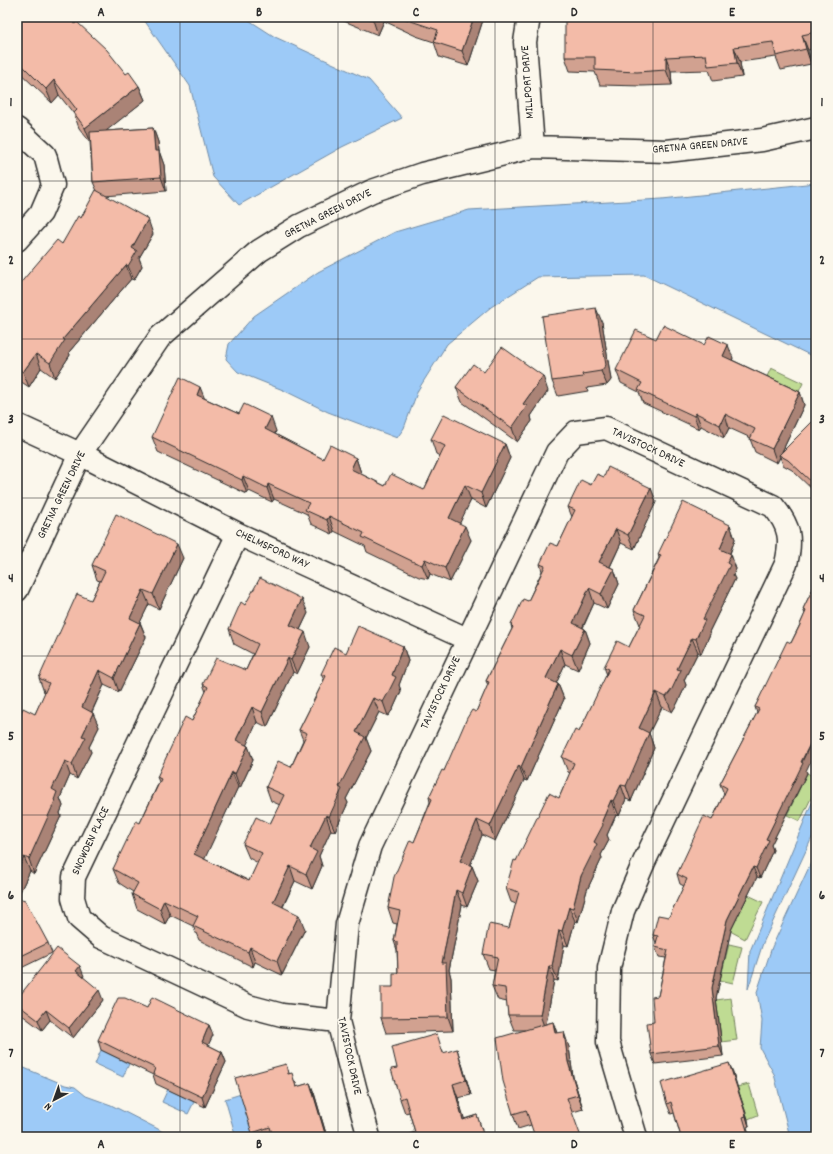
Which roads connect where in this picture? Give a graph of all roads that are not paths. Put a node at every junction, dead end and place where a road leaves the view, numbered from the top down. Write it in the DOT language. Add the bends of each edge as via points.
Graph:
graph roads {
  1 [pos="529,17"];
  2 [pos="816,128"];
  3 [pos="17,129"];
  4 [pos="533,147"];
  5 [pos="17,240"];
  6 [pos="17,425"];
  7 [pos="80,454"];
  8 [pos="238,534"];
  9 [pos="17,590"];
  10 [pos="467,639"];
  11 [pos="338,1021"];
  12 [pos="369,1137"];
  13 [pos="636,1137"];
  1 -- 4 [label="street, MILLPORT DRIVE" via="525,42"];
  2 -- 4 [label="street, GRETNA GREEN DRIVE" via="762,140 667,151"];
  3 -- 5 [label="street" via="45,155 53,185 41,213"];
  4 -- 7 [label="street, GRETNA GREEN DRIVE" via="422,174 372,191 299,226 259,251 160,337"];
  6 -- 7 [label="street, CHELMSFORD WAY"];
  7 -- 8 [label="street, CHELMSFORD WAY"];
  7 -- 9 [label="street, GRETNA GREEN DRIVE"];
  8 -- 10 [label="street, CHELMSFORD WAY"];
  8 -- 11 [label="street, SNOWDEN PLACE" via="74,877 73,898 79,918 101,936 248,1006 282,1015"];
  10 -- 11 [label="street, TAVISTOCK DRIVE" via="370,846 347,924"];
  10 -- 13 [label="street, TAVISTOCK DRIVE" via="557,452 576,432 606,428 773,506 785,520 789,533 786,564 623,911 611,962 608,1042"];
  11 -- 12 [label="street, TAVISTOCK DRIVE"];
}
